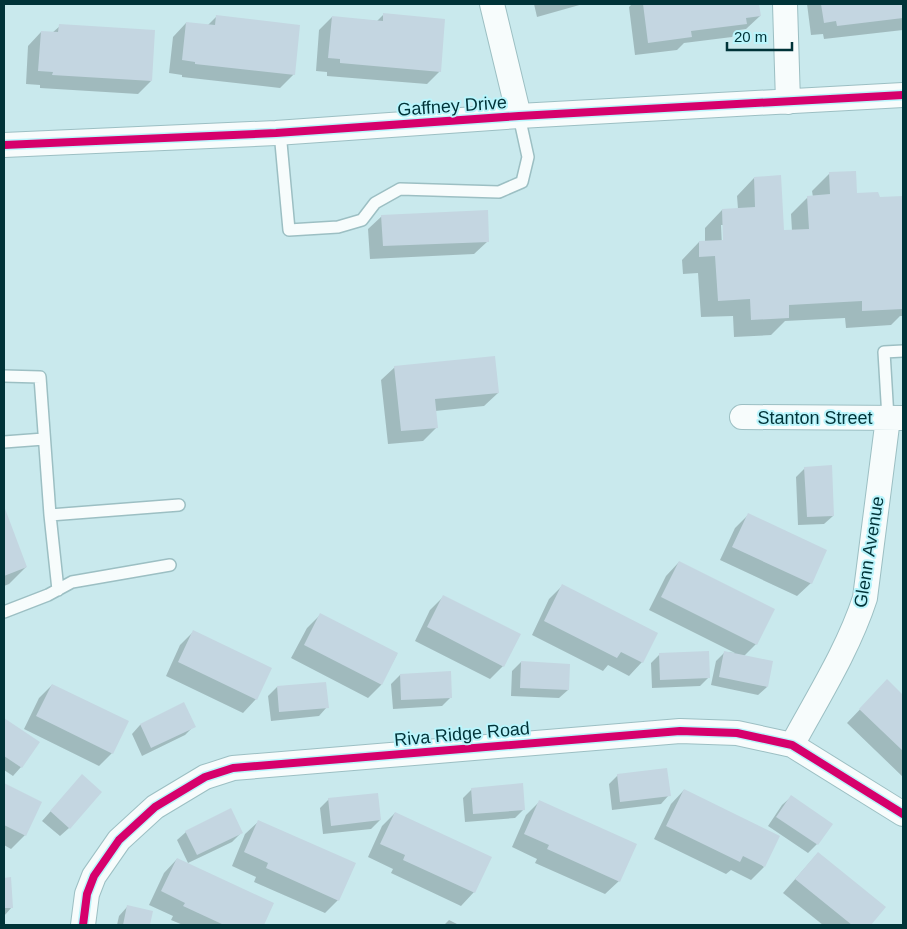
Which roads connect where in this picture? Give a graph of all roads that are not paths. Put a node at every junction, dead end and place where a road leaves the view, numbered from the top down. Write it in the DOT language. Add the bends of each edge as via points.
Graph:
graph roads {
  1 [pos="492,4"];
  2 [pos="785,4"];
  3 [pos="903,95"];
  4 [pos="788,102"];
  5 [pos="519,116"];
  6 [pos="280,132"];
  7 [pos="4,146"];
  8 [pos="903,352"];
  9 [pos="4,376"];
  10 [pos="742,417"];
  11 [pos="896,418"];
  12 [pos="44,439"];
  13 [pos="4,442"];
  14 [pos="179,505"];
  15 [pos="50,515"];
  16 [pos="170,565"];
  17 [pos="58,590"];
  18 [pos="4,612"];
  19 [pos="792,746"];
  20 [pos="903,814"];
  21 [pos="83,925"];
  1 -- 5 [label="street"];
  2 -- 4 [label="street"];
  3 -- 4 [label="street, Gaffney Drive"];
  4 -- 5 [label="street, Gaffney Drive"];
  5 -- 6 [label="street, Gaffney Drive"];
  5 -- 6 [label="lane" via="528,157 522,182 499,192 400,189 375,202 362,220 338,227 288,230"];
  6 -- 7 [label="street, Gaffney Drive"];
  8 -- 11 [label="lane" via="884,352"];
  9 -- 12 [label="lane" via="40,377"];
  10 -- 11 [label="street, Stanton Street"];
  11 -- 19 [label="street, Glenn Avenue" via="865,598 858,621"];
  12 -- 13 [label="lane"];
  12 -- 15 [label="lane"];
  14 -- 15 [label="lane"];
  15 -- 17 [label="lane"];
  16 -- 17 [label="lane" via="72,582"];
  17 -- 18 [label="lane"];
  19 -- 20 [label="street, Riva Ridge Road"];
  19 -- 21 [label="street, Riva Ridge Road" via="737,733 680,731 233,768 205,776 154,807 119,840 94,876 87,894"];
}
